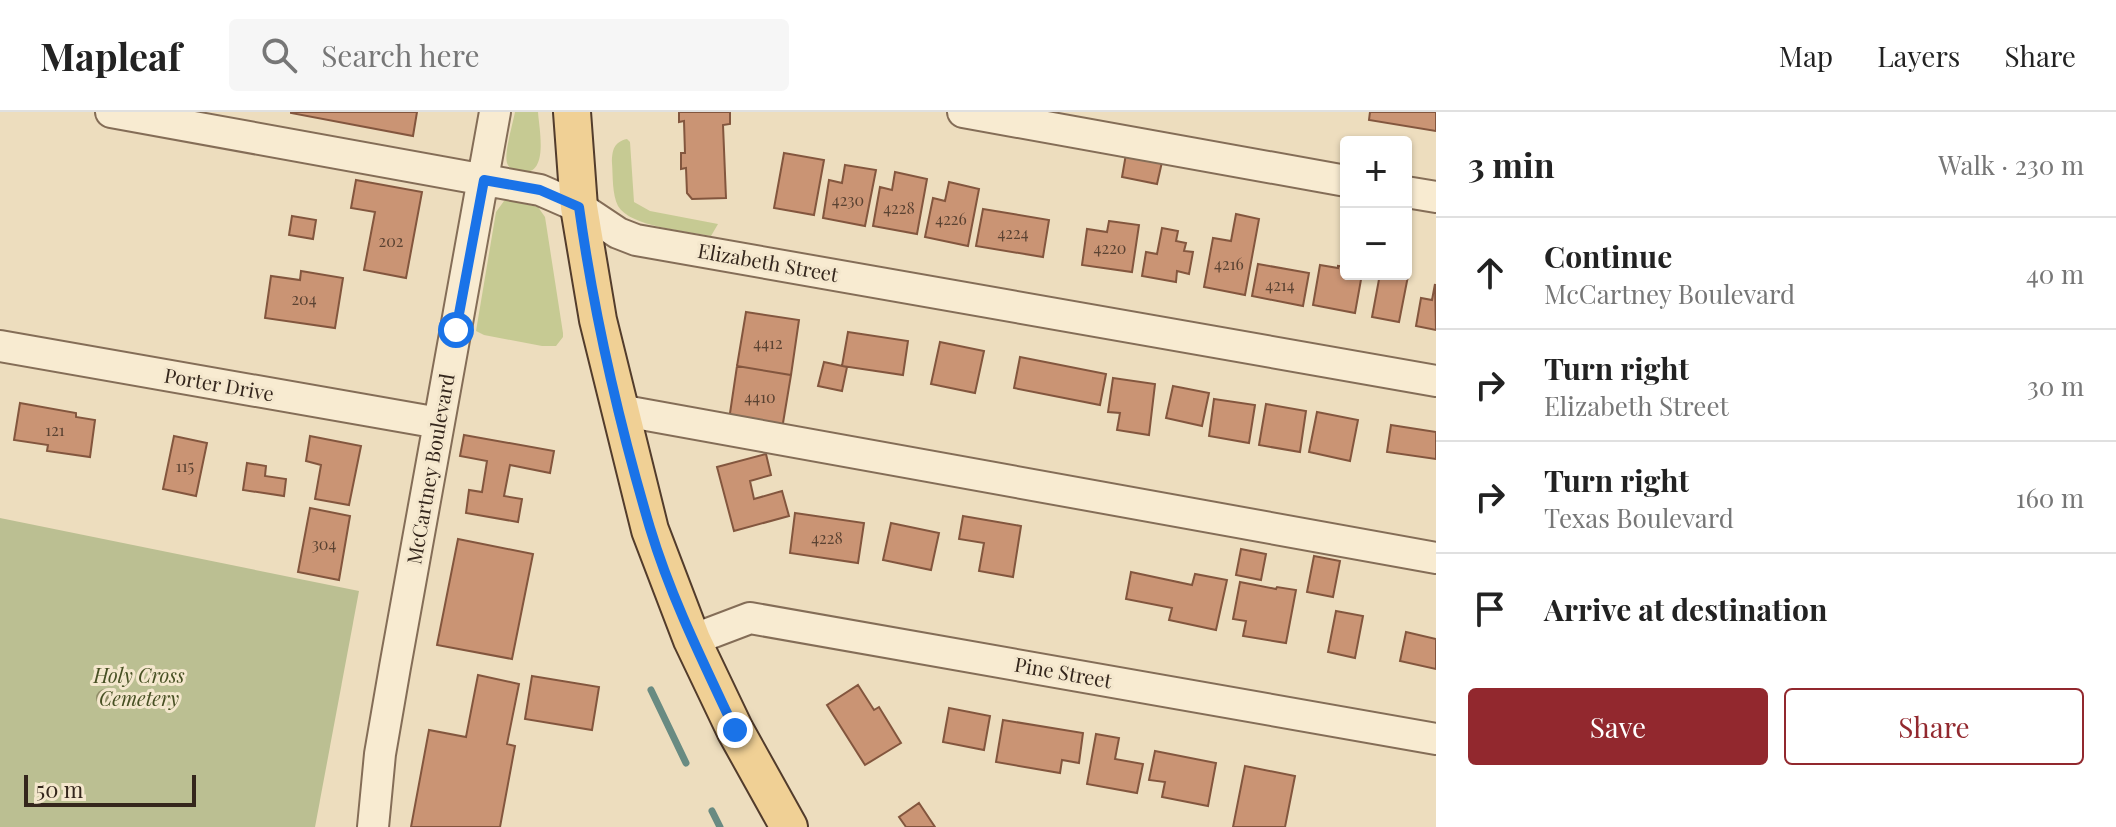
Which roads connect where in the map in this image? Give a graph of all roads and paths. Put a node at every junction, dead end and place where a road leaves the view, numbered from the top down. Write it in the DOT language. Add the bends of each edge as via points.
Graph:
graph roads {
  1 [pos="111,112"];
  2 [pos="495,112"];
  3 [pos="572,112"];
  4 [pos="963,112"];
  5 [pos="484,180"];
  6 [pos="1340,180"];
  7 [pos="1412,193"];
  8 [pos="1436,197"];
  9 [pos="579,207"];
  10 [pos="0,346"];
  11 [pos="1436,381"];
  12 [pos="619,410"];
  13 [pos="439,423"];
  14 [pos="1436,558"];
  15 [pos="692,640"];
  16 [pos="1436,739"];
  17 [pos="373,827"];
  18 [pos="789,827"];
  1 -- 5 [label="street, Elizabeth Street"];
  2 -- 5 [label="street, McCartney Boulevard"];
  3 -- 9 [label="main road"];
  4 -- 6 [label="street"];
  5 -- 9 [label="street, Elizabeth Street" via="540,190"];
  5 -- 13 [label="street, McCartney Boulevard"];
  7 -- 8 [label="street"];
  9 -- 11 [label="street, Elizabeth Street" via="636,240"];
  9 -- 12 [label="main road"];
  10 -- 13 [label="street, Porter Drive"];
  12 -- 14 [label="street"];
  12 -- 15 [label="main road" via="650,530"];
  13 -- 17 [label="street, McCartney Boulevard" via="380,754"];
  15 -- 16 [label="street, Pine Street" via="750,618"];
  15 -- 18 [label="main road"];
}
